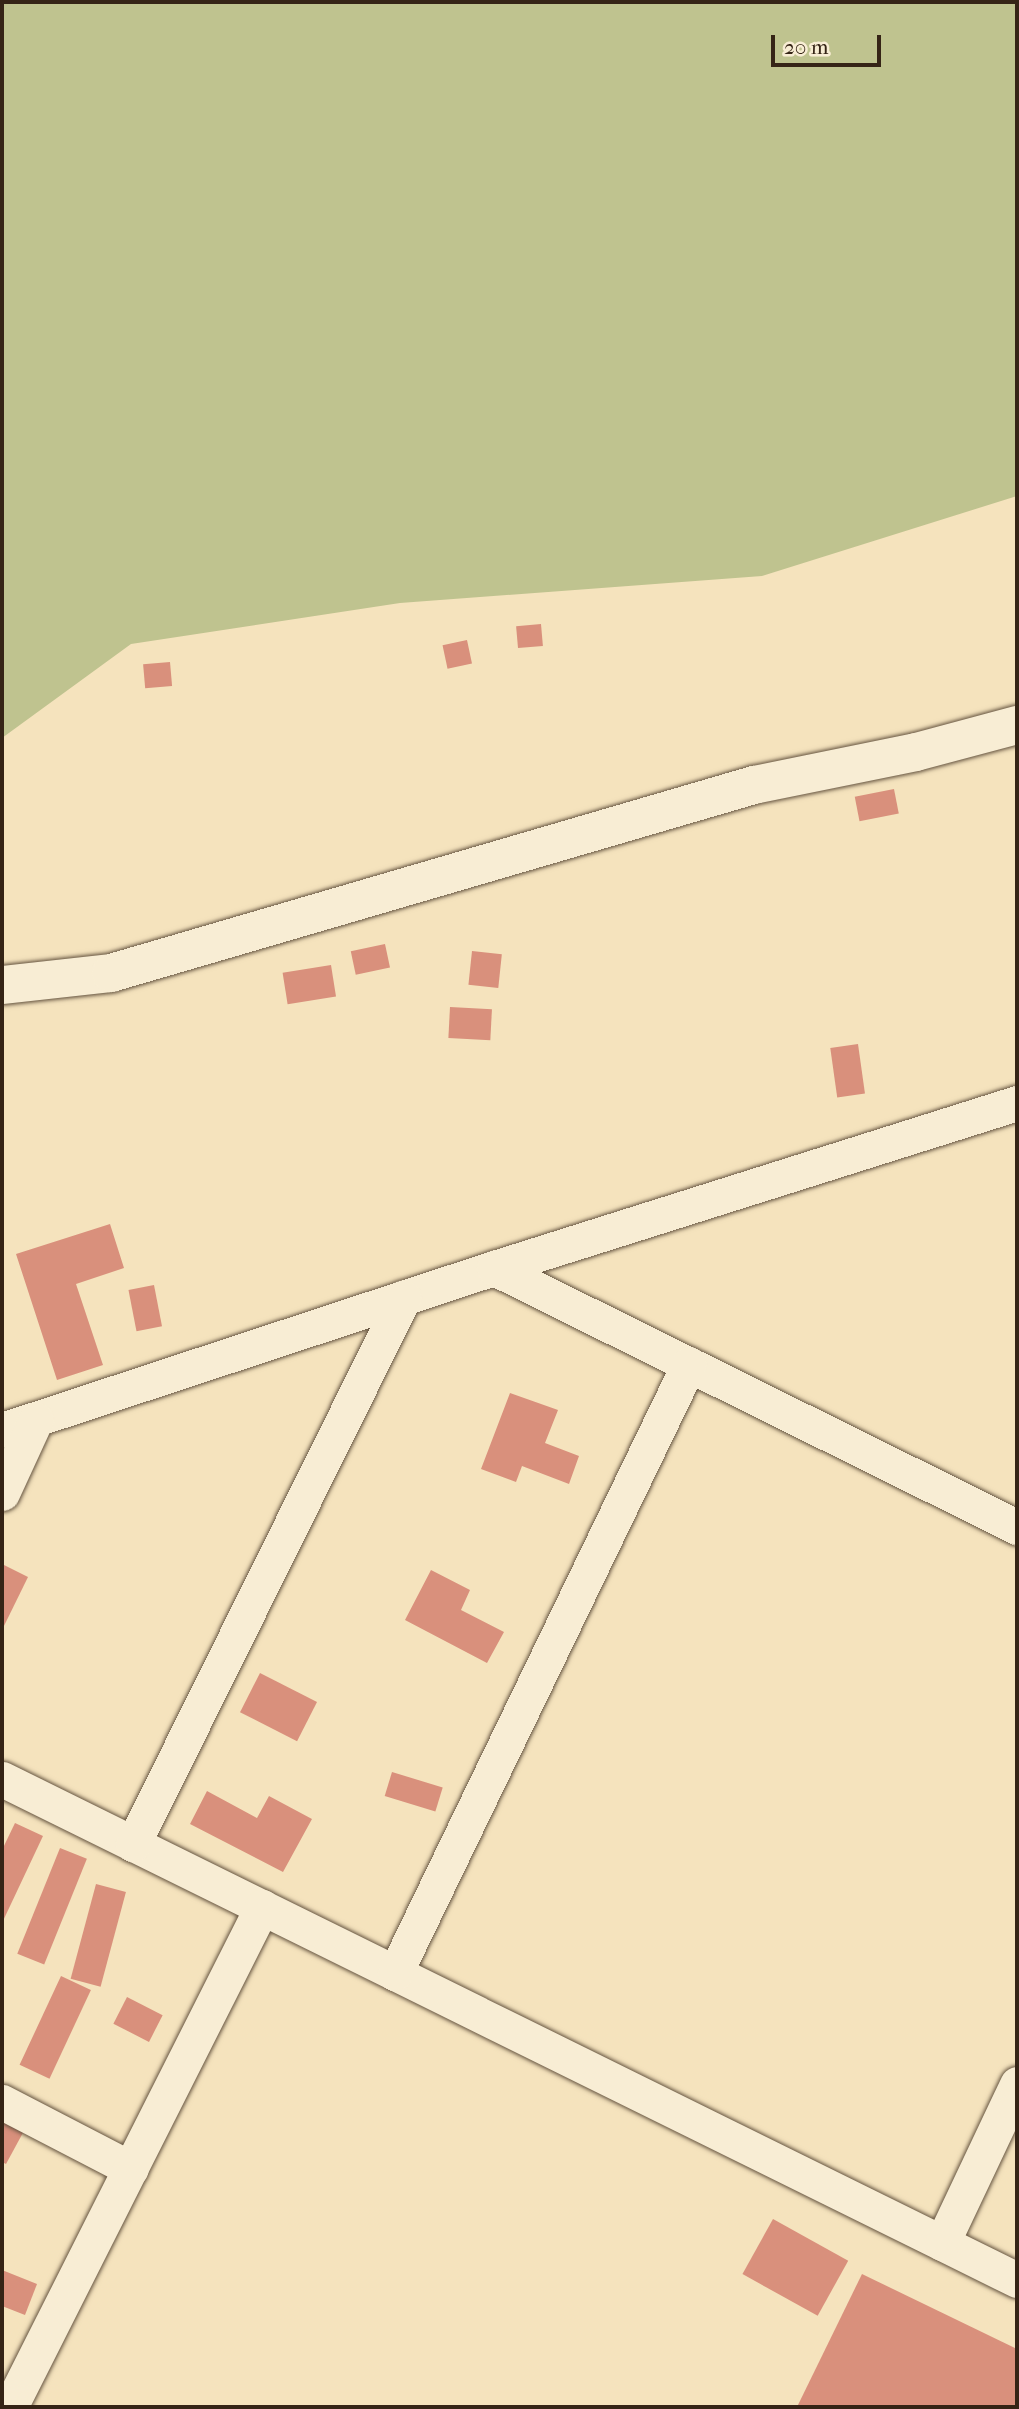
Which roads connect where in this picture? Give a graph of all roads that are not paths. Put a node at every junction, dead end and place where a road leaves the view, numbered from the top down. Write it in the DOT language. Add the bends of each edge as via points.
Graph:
graph roads {
  1 [pos="1017,725"];
  2 [pos="2,985"];
  3 [pos="1017,1103"];
  4 [pos="494,1268"];
  5 [pos="404,1297"];
  6 [pos="689,1364"];
  7 [pos="36,1419"];
  8 [pos="2,1430"];
  9 [pos="2,1493"];
  10 [pos="1017,1527"];
  11 [pos="2,1779"];
  12 [pos="133,1843"];
  13 [pos="262,1907"];
  14 [pos="395,1973"];
  15 [pos="1017,2084"];
  16 [pos="2,2102"];
  17 [pos="131,2168"];
  18 [pos="942,2243"];
  19 [pos="1017,2280"];
  20 [pos="10,2407"];
  1 -- 2 [label="street" via="916,752 754,785 111,973"];
  3 -- 4 [label="street"];
  4 -- 5 [label="street"];
  4 -- 6 [label="street"];
  5 -- 7 [label="street"];
  5 -- 12 [label="street"];
  6 -- 10 [label="street"];
  6 -- 14 [label="street"];
  7 -- 8 [label="street"];
  7 -- 9 [label="street"];
  11 -- 12 [label="street"];
  12 -- 13 [label="street"];
  13 -- 14 [label="street"];
  13 -- 17 [label="street"];
  14 -- 18 [label="street"];
  15 -- 18 [label="street"];
  16 -- 17 [label="street"];
  17 -- 20 [label="street"];
  18 -- 19 [label="street"];
}
